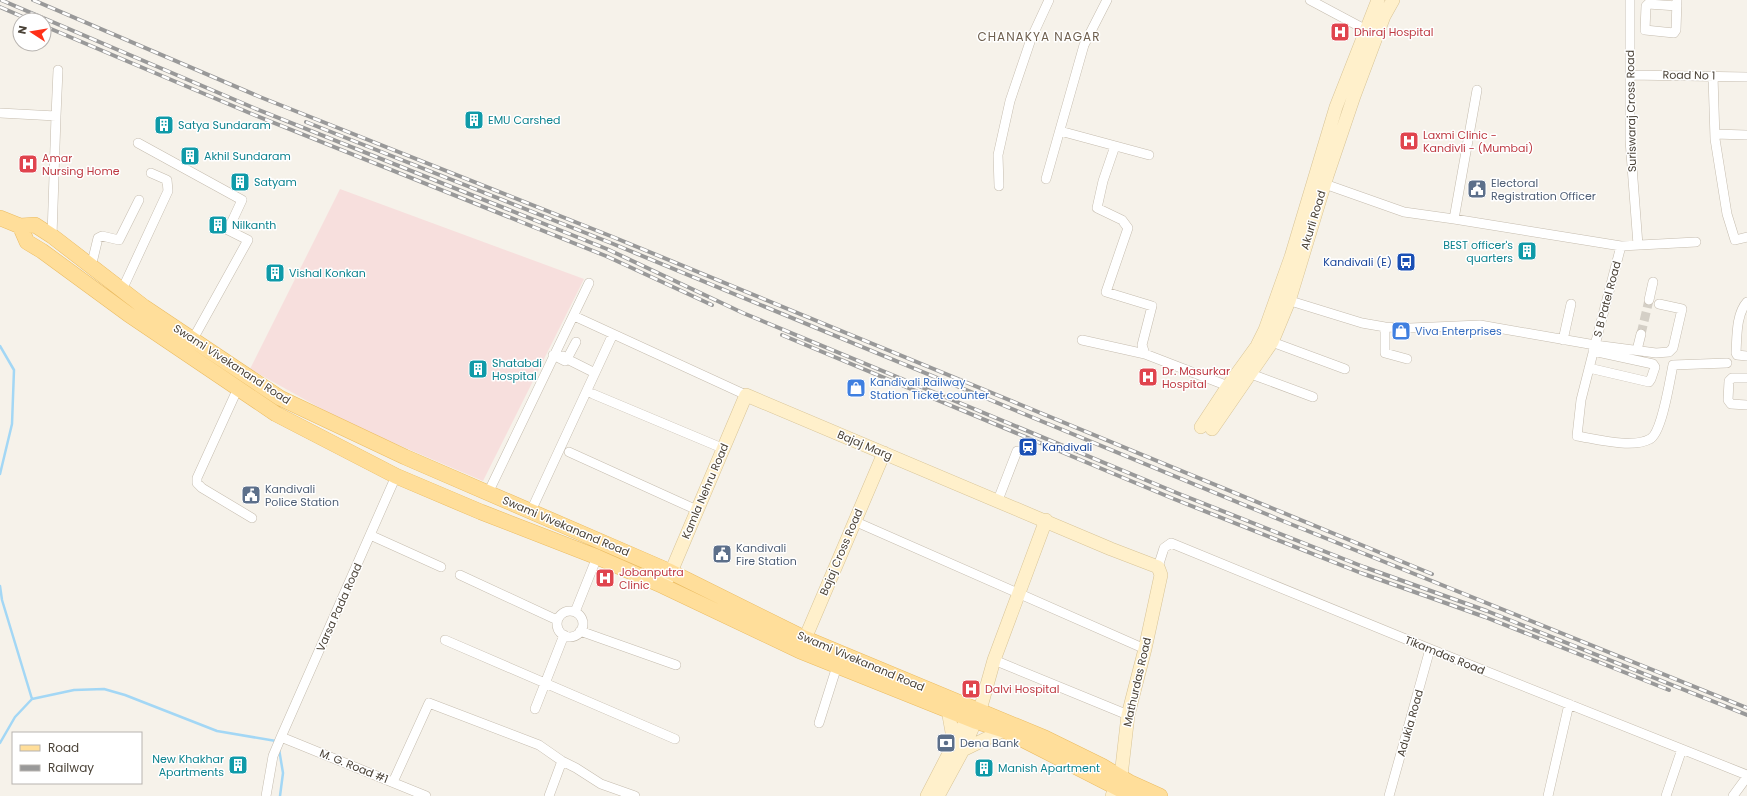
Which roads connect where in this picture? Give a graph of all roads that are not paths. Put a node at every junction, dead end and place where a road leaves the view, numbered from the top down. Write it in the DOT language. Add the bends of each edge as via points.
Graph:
graph roads {
  1 [pos="1049,0"];
  2 [pos="1107,0"];
  3 [pos="1310,0"];
  4 [pos="1378,0"];
  5 [pos="1393,0"];
  6 [pos="1630,0"];
  7 [pos="1372,33"];
  8 [pos="58,70"];
  9 [pos="1630,75"];
  10 [pos="1713,76"];
  11 [pos="1747,76"];
  12 [pos="1477,90"];
  13 [pos="0,113"];
  14 [pos="56,116"];
  15 [pos="1060,131"];
  16 [pos="1715,134"];
  17 [pos="1746,135"];
  18 [pos="138,143"];
  19 [pos="1114,146"];
  20 [pos="1149,155"];
  21 [pos="152,173"];
  22 [pos="1046,180"];
  23 [pos="1319,182"];
  24 [pos="999,186"];
  25 [pos="139,200"];
  26 [pos="0,218"];
  27 [pos="1454,220"];
  28 [pos="20,226"];
  29 [pos="52,236"];
  30 [pos="1747,237"];
  31 [pos="1696,242"];
  32 [pos="1638,245"];
  33 [pos="1621,246"];
  34 [pos="91,267"];
  35 [pos="1653,282"];
  36 [pos="588,283"];
  37 [pos="122,290"];
  38 [pos="1283,299"];
  39 [pos="1747,302"];
  40 [pos="1571,304"];
  41 [pos="574,316"];
  42 [pos="1385,327"];
  43 [pos="613,334"];
  44 [pos="1641,334"];
  45 [pos="193,339"];
  46 [pos="1082,340"];
  47 [pos="1563,340"];
  48 [pos="576,342"];
  49 [pos="1272,342"];
  50 [pos="1594,348"];
  51 [pos="1637,350"];
  52 [pos="554,354"];
  53 [pos="1145,354"];
  54 [pos="1613,355"];
  55 [pos="1747,356"];
  56 [pos="567,358"];
  57 [pos="1407,358"];
  58 [pos="1727,364"];
  59 [pos="1589,368"];
  60 [pos="1345,369"];
  61 [pos="1609,372"];
  62 [pos="595,373"];
  63 [pos="1251,374"];
  64 [pos="1747,378"];
  65 [pos="1228,386"];
  66 [pos="238,388"];
  67 [pos="593,394"];
  68 [pos="746,395"];
  69 [pos="1313,397"];
  70 [pos="1747,405"];
  71 [pos="722,448"];
  72 [pos="1017,451"];
  73 [pos="569,452"];
  74 [pos="884,453"];
  75 [pos="396,476"];
  76 [pos="488,493"];
  77 [pos="998,500"];
  78 [pos="697,510"];
  79 [pos="531,511"];
  80 [pos="252,518"];
  81 [pos="1046,520"];
  82 [pos="854,521"];
  83 [pos="370,535"];
  84 [pos="597,557"];
  85 [pos="441,567"];
  86 [pos="1158,567"];
  87 [pos="671,572"];
  88 [pos="460,575"];
  89 [pos="664,586"];
  90 [pos="1018,594"];
  91 [pos="575,612"];
  92 [pos="557,620"];
  93 [pos="580,631"];
  94 [pos="564,635"];
  95 [pos="445,640"];
  96 [pos="802,644"];
  97 [pos="1145,649"];
  98 [pos="1430,649"];
  99 [pos="994,660"];
  100 [pos="676,665"];
  101 [pos="837,666"];
  102 [pos="545,683"];
  103 [pos="1569,704"];
  104 [pos="535,709"];
  105 [pos="948,710"];
  106 [pos="974,714"];
  107 [pos="1128,715"];
  108 [pos="819,723"];
  109 [pos="1004,730"];
  110 [pos="281,737"];
  111 [pos="675,739"];
  112 [pos="959,746"];
  113 [pos="1682,749"];
  114 [pos="562,761"];
  115 [pos="1747,776"];
  116 [pos="393,782"];
  117 [pos="1114,782"];
  118 [pos="266,796"];
  119 [pos="426,796"];
  120 [pos="549,796"];
  121 [pos="635,796"];
  122 [pos="927,796"];
  123 [pos="938,796"];
  124 [pos="1133,796"];
  125 [pos="1160,796"];
  126 [pos="1389,796"];
  127 [pos="1548,796"];
  128 [pos="1666,796"];
  129 [pos="1733,796"];
  1 -- 24 [label="street" via="1031,39 1010,101 998,155"];
  2 -- 15 [label="street" via="1084,45"];
  3 -- 7 [label="street"];
  4 -- 7 [label="street, Akurli Road"];
  5 -- 7 [label="street, Akurli Road"];
  6 -- 9 [label="street, Suriswaraj Cross Road"];
  7 -- 23 [label="street, Akurli Road" via="1336,108"];
  8 -- 14 [label="street"];
  9 -- 10 [label="street, Road No 1"];
  9 -- 32 [label="street, Suriswaraj Cross Road" via="1630,140"];
  10 -- 11 [label="street, Road No 1"];
  10 -- 16 [label="street"];
  12 -- 27 [label="street"];
  13 -- 14 [label="street"];
  14 -- 29 [label="street"];
  15 -- 19 [label="street"];
  15 -- 22 [label="street"];
  16 -- 17 [label="street"];
  16 -- 30 [label="street" via="1731,230 1735,240"];
  18 -- 45 [label="street" via="242,200 228,230 248,240"];
  19 -- 20 [label="street"];
  19 -- 53 [label="street" via="1096,208 1122,220 1128,228 1106,292 1152,306 1142,345"];
  21 -- 37 [label="street" via="167,180 168,191"];
  23 -- 27 [label="street, S B Patel Road" via="1404,212"];
  23 -- 38 [label="street, Akurli Road"];
  25 -- 34 [label="street" via="119,240 102,236 98,238"];
  26 -- 28 [label="main road, Swami Vivekanand Road"];
  27 -- 33 [label="street, S B Patel Road"];
  28 -- 29 [label="main road, Swami Vivekanand Road" via="35,225"];
  28 -- 66 [label="main road, Swami Vivekanand Road" via="27,242"];
  29 -- 34 [label="main road, Swami Vivekanand Road"];
  31 -- 32 [label="street"];
  32 -- 33 [label="street"];
  33 -- 50 [label="street, S B Patel Road"];
  34 -- 37 [label="main road, Swami Vivekanand Road"];
  35 -- 51 [label="street" via="1652,302 1682,309 1673,348 1668,352 1656,353"];
  36 -- 41 [label="street"];
  37 -- 45 [label="main road, Swami Vivekanand Road"];
  38 -- 42 [label="street, S B Patel Road" via="1362,323"];
  38 -- 49 [label="street, Akurli Road"];
  38 -- 65 [label="street, Akurli Road" via="1257,346"];
  39 -- 55 [label="street" via="1739,321 1736,353 1739,356"];
  40 -- 47 [label="street"];
  41 -- 43 [label="street, Bajaj Marg"];
  41 -- 52 [label="street"];
  42 -- 47 [label="street, S B Patel Road" via="1480,325"];
  42 -- 57 [label="street" via="1385,353"];
  43 -- 62 [label="street"];
  43 -- 68 [label="street, Bajaj Marg"];
  44 -- 51 [label="street"];
  45 -- 76 [label="main road, Swami Vivekanand Road" via="280,398"];
  46 -- 53 [label="street"];
  47 -- 50 [label="street, S B Patel Road"];
  48 -- 56 [label="street"];
  49 -- 60 [label="street"];
  49 -- 63 [label="street, Akurli Road"];
  50 -- 51 [label="street"];
  50 -- 54 [label="street"];
  50 -- 59 [label="street"];
  52 -- 56 [label="street"];
  52 -- 76 [label="street"];
  53 -- 65 [label="street"];
  54 -- 61 [label="street"];
  54 -- 61 [label="street" via="1653,364 1655,367 1648,382"];
  56 -- 62 [label="street"];
  58 -- 59 [label="street" via="1673,365 1658,430 1650,439 1624,443 1577,436 1581,400"];
  59 -- 61 [label="street"];
  62 -- 79 [label="street"];
  63 -- 65 [label="street, Akurli Road" via="1206,428"];
  63 -- 69 [label="street"];
  64 -- 70 [label="street" via="1732,378 1729,381 1728,400 1731,404"];
  66 -- 75 [label="main road, Swami Vivekanand Road" via="276,414"];
  66 -- 80 [label="street" via="197,483"];
  67 -- 71 [label="street"];
  68 -- 71 [label="street, Kamla Nehru Road"];
  68 -- 74 [label="street, Bajaj Marg"];
  71 -- 78 [label="street, Kamla Nehru Road"];
  72 -- 77 [label="street"];
  73 -- 78 [label="street"];
  74 -- 77 [label="street, Bajaj Marg"];
  74 -- 82 [label="street, Bajaj Cross Road"];
  75 -- 83 [label="street, Varsa Pada Road"];
  75 -- 84 [label="main road, Swami Vivekanand Road"];
  76 -- 79 [label="main road, Swami Vivekanand Road"];
  77 -- 81 [label="street, Bajaj Marg"];
  78 -- 87 [label="street, Kamla Nehru Road"];
  79 -- 87 [label="main road, Swami Vivekanand Road"];
  81 -- 86 [label="street, Bajaj Marg"];
  81 -- 90 [label="street"];
  82 -- 90 [label="street"];
  82 -- 96 [label="street, Bajaj Cross Road"];
  83 -- 85 [label="street"];
  83 -- 110 [label="street, Varsa Pada Road"];
  84 -- 89 [label="main road, Swami Vivekanand Road"];
  84 -- 91 [label="street"];
  86 -- 97 [label="street, Mathurdas Road" via="1161,575"];
  86 -- 98 [label="street, Tikamdas Road" via="1164,548 1171,543"];
  87 -- 89 [label="street, Kamla Nehru Road"];
  87 -- 96 [label="main road, Swami Vivekanand Road"];
  88 -- 92 [label="street"];
  89 -- 96 [label="main road, Swami Vivekanand Road"];
  90 -- 97 [label="street"];
  90 -- 99 [label="street"];
  91 -- 92 [label="street" via="566,611"];
  91 -- 93 [label="street" via="582,619"];
  92 -- 94 [label="street" via="558,629"];
  93 -- 94 [label="street" via="573,636"];
  93 -- 100 [label="street"];
  94 -- 102 [label="street"];
  95 -- 102 [label="street"];
  96 -- 101 [label="main road, Swami Vivekanand Road"];
  96 -- 106 [label="main road, Swami Vivekanand Road"];
  97 -- 107 [label="street, Mathurdas Road"];
  98 -- 103 [label="street, Tikamdas Road"];
  98 -- 126 [label="street, Adukia Road"];
  99 -- 106 [label="street"];
  99 -- 107 [label="street"];
  101 -- 105 [label="main road, Swami Vivekanand Road"];
  101 -- 108 [label="street"];
  102 -- 104 [label="street"];
  102 -- 111 [label="street"];
  103 -- 113 [label="street, Tikamdas Road"];
  103 -- 127 [label="street"];
  105 -- 106 [label="main road, Swami Vivekanand Road"];
  105 -- 112 [label="street"];
  106 -- 109 [label="main road, Swami Vivekanand Road"];
  106 -- 112 [label="street"];
  106 -- 117 [label="main road, Swami Vivekanand Road" via="1045,738 1102,766"];
  107 -- 117 [label="street, Mathurdas Road"];
  109 -- 112 [label="street"];
  109 -- 117 [label="main road, Swami Vivekanand Road"];
  110 -- 116 [label="street, M. G. Road #1"];
  110 -- 118 [label="street, Varsa Pada Road" via="273,756"];
  112 -- 122 [label="street"];
  112 -- 123 [label="street"];
  113 -- 115 [label="street, Tikamdas Road"];
  113 -- 128 [label="street"];
  114 -- 116 [label="street" via="539,745 429,703"];
  114 -- 120 [label="street"];
  114 -- 121 [label="street" via="602,784"];
  115 -- 129 [label="street"];
  116 -- 119 [label="street, M. G. Road #1"];
  117 -- 124 [label="main road, Swami Vivekanand Road"];
  117 -- 125 [label="main road, Swami Vivekanand Road"];
}
